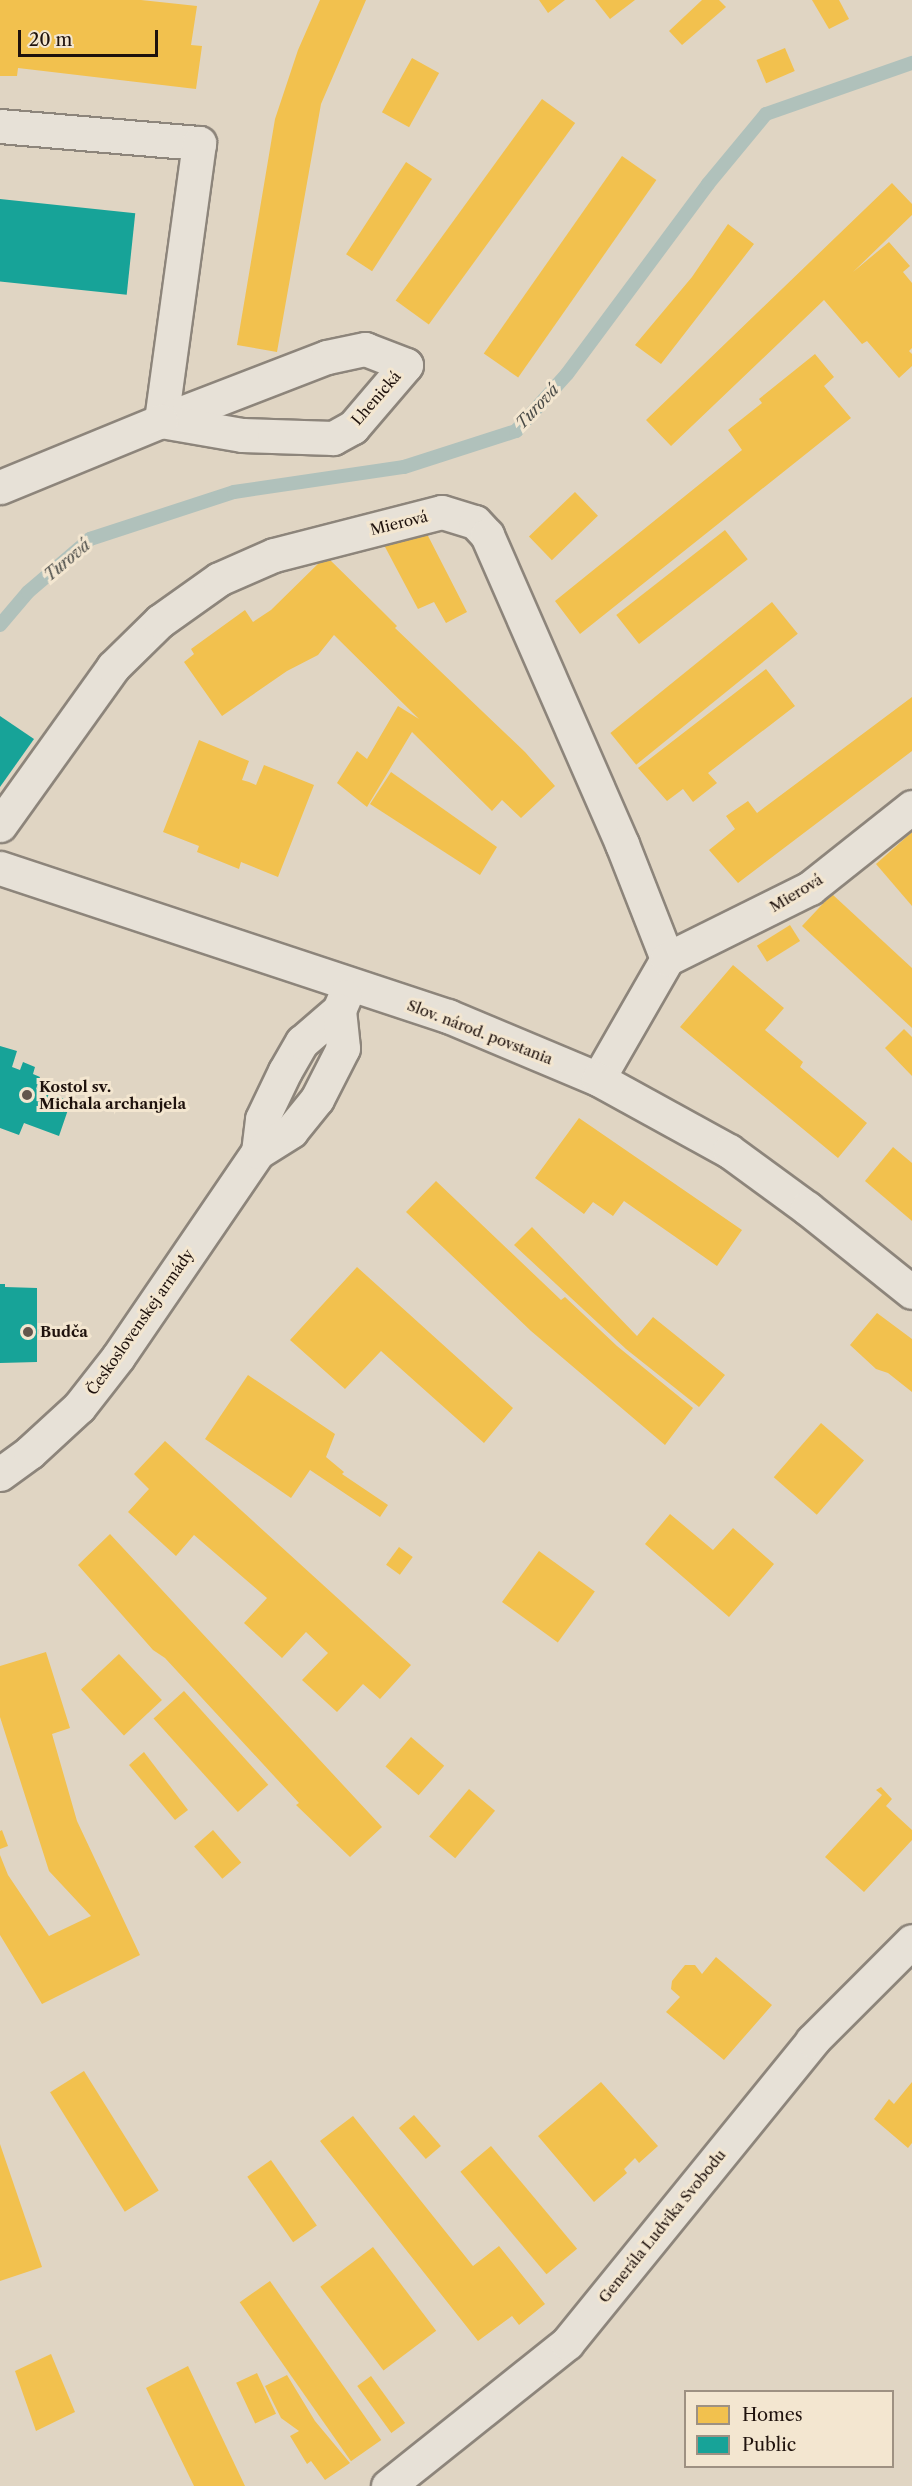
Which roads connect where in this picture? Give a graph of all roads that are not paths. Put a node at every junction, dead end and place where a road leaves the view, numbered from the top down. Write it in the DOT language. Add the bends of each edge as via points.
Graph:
graph roads {
  1 [pos="0,126"];
  2 [pos="161,421"];
  3 [pos="0,487"];
  4 [pos="912,807"];
  5 [pos="0,825"];
  6 [pos="0,868"];
  7 [pos="667,959"];
  8 [pos="344,997"];
  9 [pos="598,1079"];
  10 [pos="912,1292"];
  11 [pos="0,1473"];
  12 [pos="912,1941"];
  13 [pos="388,2486"];
  1 -- 2 [label="street" via="199,143"];
  2 -- 2 [label="street, Lhenická" via="242,435 333,438 353,427 406,365 365,349 327,357"];
  2 -- 3 [label="street, Lhenická"];
  4 -- 7 [label="street, Mierová" via="810,888"];
  5 -- 7 [label="street, Mierová" via="113,667 160,621 202,591 219,579 274,555 442,512 475,522 487,534 622,844"];
  6 -- 8 [label="street, Slov. národ. povstania"];
  7 -- 9 [label="street"];
  8 -- 9 [label="street, Slov. národ. povstania" via="448,1016"];
  8 -- 11 [label="street, Československej armády" via="343,1048 317,1099 291,1131 258,1152 118,1357 79,1407 30,1452"];
  9 -- 10 [label="street, Slov. národ. povstania" via="729,1151"];
  12 -- 13 [label="street, Generála Ludvika Svobodu" via="812,2041 567,2343"];
}
